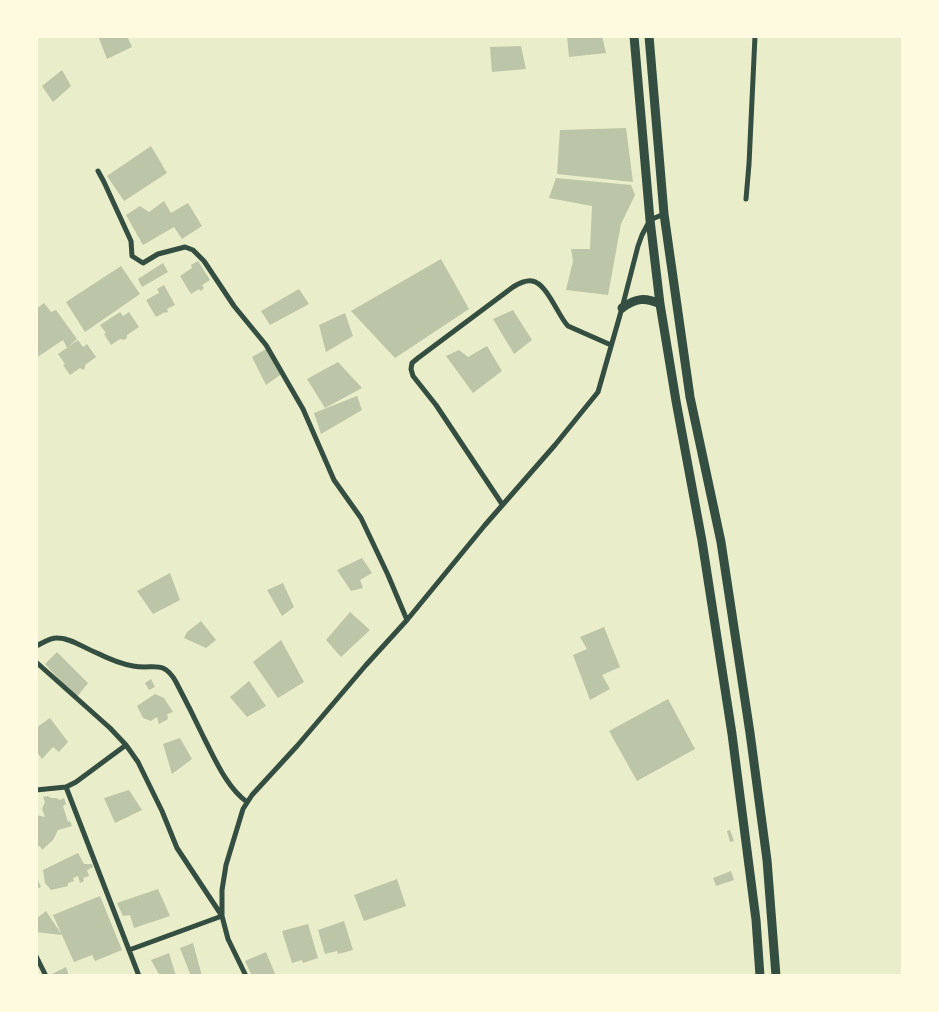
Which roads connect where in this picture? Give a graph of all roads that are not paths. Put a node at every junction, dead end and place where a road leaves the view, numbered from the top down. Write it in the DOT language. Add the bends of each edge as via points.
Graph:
graph roads {
  1 [pos="634,36"];
  2 [pos="649,36"];
  3 [pos="755,36"];
  4 [pos="98,171"];
  5 [pos="746,199"];
  6 [pos="664,214"];
  7 [pos="650,220"];
  8 [pos="660,304"];
  9 [pos="622,308"];
  10 [pos="611,345"];
  11 [pos="502,504"];
  12 [pos="407,620"];
  13 [pos="36,646"];
  14 [pos="36,662"];
  15 [pos="126,745"];
  16 [pos="66,787"];
  17 [pos="36,790"];
  18 [pos="247,802"];
  19 [pos="222,916"];
  20 [pos="129,950"];
  21 [pos="36,956"];
  22 [pos="46,976"];
  23 [pos="139,976"];
  24 [pos="246,976"];
  25 [pos="760,976"];
  26 [pos="776,976"];
  1 -- 7 [label="highway"];
  2 -- 6 [label="highway"];
  3 -- 5 [label="street"];
  4 -- 12 [label="street" via="131,241 132,256 143,263 158,254 185,248 193,250 266,345 303,409 334,480 361,518"];
  6 -- 7 [label="street"];
  6 -- 26 [label="highway" via="690,397 721,542 750,733 767,860"];
  7 -- 8 [label="highway"];
  7 -- 9 [label="street" via="638,246"];
  8 -- 9 [label="highway" via="651,299 640,299"];
  8 -- 25 [label="highway" via="732,734"];
  9 -- 10 [label="street"];
  10 -- 11 [label="street" via="598,392"];
  10 -- 11 [label="street" via="568,326 541,286 532,281 513,287 412,364 413,376"];
  11 -- 12 [label="street"];
  12 -- 18 [label="street"];
  13 -- 18 [label="street" via="51,639 66,639 134,666 168,670 231,786"];
  14 -- 15 [label="street"];
  15 -- 16 [label="street"];
  15 -- 19 [label="street" via="146,778 177,848"];
  16 -- 17 [label="street"];
  16 -- 20 [label="street"];
  18 -- 19 [label="street" via="226,865"];
  19 -- 20 [label="street"];
  19 -- 24 [label="street" via="228,939"];
  20 -- 23 [label="street"];
  21 -- 22 [label="street"];
}
